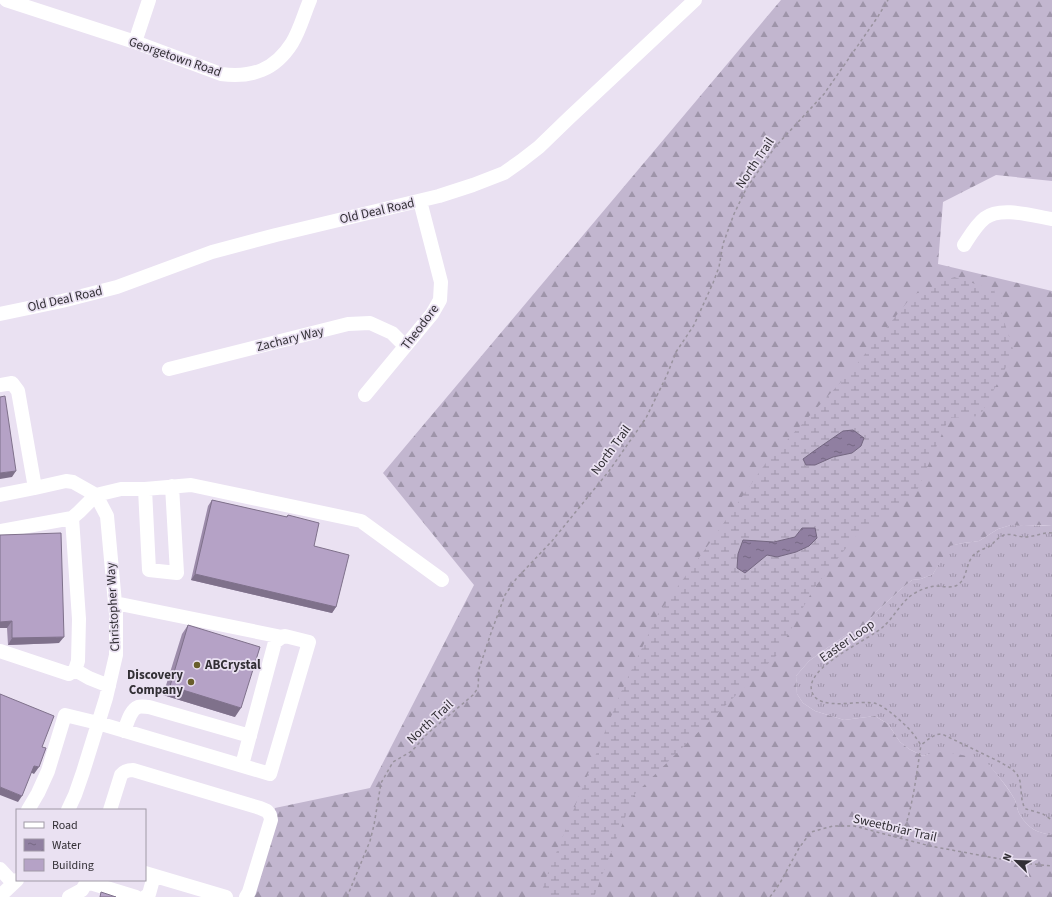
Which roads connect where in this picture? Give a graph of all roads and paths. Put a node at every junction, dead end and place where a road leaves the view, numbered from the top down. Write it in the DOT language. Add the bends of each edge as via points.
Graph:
graph roads {
  1 [pos="6,0"];
  2 [pos="149,0"];
  3 [pos="310,0"];
  4 [pos="695,0"];
  5 [pos="888,0"];
  6 [pos="135,42"];
  7 [pos="420,201"];
  8 [pos="1052,219"];
  9 [pos="964,245"];
  10 [pos="0,314"];
  11 [pos="405,346"];
  12 [pos="169,369"];
  13 [pos="0,385"];
  14 [pos="365,395"];
  15 [pos="172,486"];
  16 [pos="35,488"];
  17 [pos="145,489"];
  18 [pos="0,495"];
  19 [pos="96,495"];
  20 [pos="72,518"];
  21 [pos="0,531"];
  22 [pos="1052,533"];
  23 [pos="442,580"];
  24 [pos="115,603"];
  25 [pos="282,637"];
  26 [pos="0,651"];
  27 [pos="75,670"];
  28 [pos="109,686"];
  29 [pos="98,723"];
  30 [pos="124,731"];
  31 [pos="250,736"];
  32 [pos="921,745"];
  33 [pos="242,765"];
  34 [pos="29,809"];
  35 [pos="68,809"];
  36 [pos="110,809"];
  37 [pos="1052,820"];
  38 [pos="901,838"];
  39 [pos="1052,866"];
  40 [pos="0,869"];
  41 [pos="150,874"];
  42 [pos="15,881"];
  43 [pos="88,881"];
  44 [pos="0,896"];
  45 [pos="69,897"];
  46 [pos="136,897"];
  47 [pos="145,897"];
  48 [pos="226,897"];
  49 [pos="246,897"];
  50 [pos="347,897"];
  51 [pos="770,897"];
  1 -- 6 [label="street, Georgetown Road"];
  2 -- 6 [label="street"];
  3 -- 6 [label="street, Georgetown Road" via="296,35 284,53 268,67 254,73 231,76 221,74"];
  4 -- 7 [label="street, Old Deal Road" via="522,161 504,173"];
  5 -- 50 [label="path, North Trail" via="824,94 775,147 746,189 723,244 713,283 694,325 676,352 646,418 609,470 505,595 479,669 478,688 412,751 393,762 381,783 370,841"];
  7 -- 10 [label="street, Old Deal Road" via="219,250 106,290"];
  7 -- 11 [label="street, Theodore" via="441,282 440,300 432,314"];
  8 -- 9 [label="street" via="1009,212 992,214 980,223"];
  11 -- 12 [label="street, Zachary Way" via="392,333 370,323 348,324"];
  11 -- 14 [label="street, Theodore"];
  13 -- 16 [label="street" via="12,382 18,391"];
  15 -- 17 [label="street"];
  15 -- 17 [label="street" via="177,573 149,570"];
  15 -- 23 [label="street" via="191,485 361,521"];
  16 -- 18 [label="street"];
  16 -- 19 [label="street" via="66,481 73,482"];
  17 -- 19 [label="street" via="121,489"];
  19 -- 20 [label="street"];
  19 -- 24 [label="street, Christopher Way" via="107,516"];
  20 -- 21 [label="street"];
  20 -- 27 [label="street" via="79,619 78,661"];
  22 -- 32 [label="path, Easter Loop" via="1025,537 1010,534 1000,536 990,546 972,556 960,583 956,586 926,588 913,594 884,626 832,660 814,678 811,691 820,701 832,704 879,704 907,726"];
  24 -- 25 [label="street"];
  24 -- 28 [label="street, Christopher Way" via="116,655"];
  25 -- 31 [label="street" via="275,642"];
  25 -- 33 [label="street" via="309,642 270,774"];
  26 -- 27 [label="street" via="69,674"];
  27 -- 28 [label="street"];
  28 -- 29 [label="street, Christopher Way"];
  29 -- 30 [label="street"];
  29 -- 34 [label="street" via="65,715 48,770"];
  29 -- 35 [label="street, Christopher Way"];
  30 -- 31 [label="street" via="134,710 138,707 149,707"];
  30 -- 33 [label="street"];
  31 -- 33 [label="street"];
  32 -- 37 [label="path" via="937,734 942,734 1006,765 1017,774 1024,807"];
  32 -- 38 [label="path" via="908,820"];
  36 -- 49 [label="street" via="121,775 133,770 267,811 270,820"];
  38 -- 39 [label="path, Sweetbriar Trail" via="930,846"];
  38 -- 51 [label="path, Sweetbriar Trail" via="854,826 833,826 811,832"];
  40 -- 42 [label="street"];
  41 -- 47 [label="street" via="149,894"];
  41 -- 48 [label="street"];
  42 -- 44 [label="street"];
  43 -- 45 [label="street" via="82,890"];
  43 -- 46 [label="street"];
}
